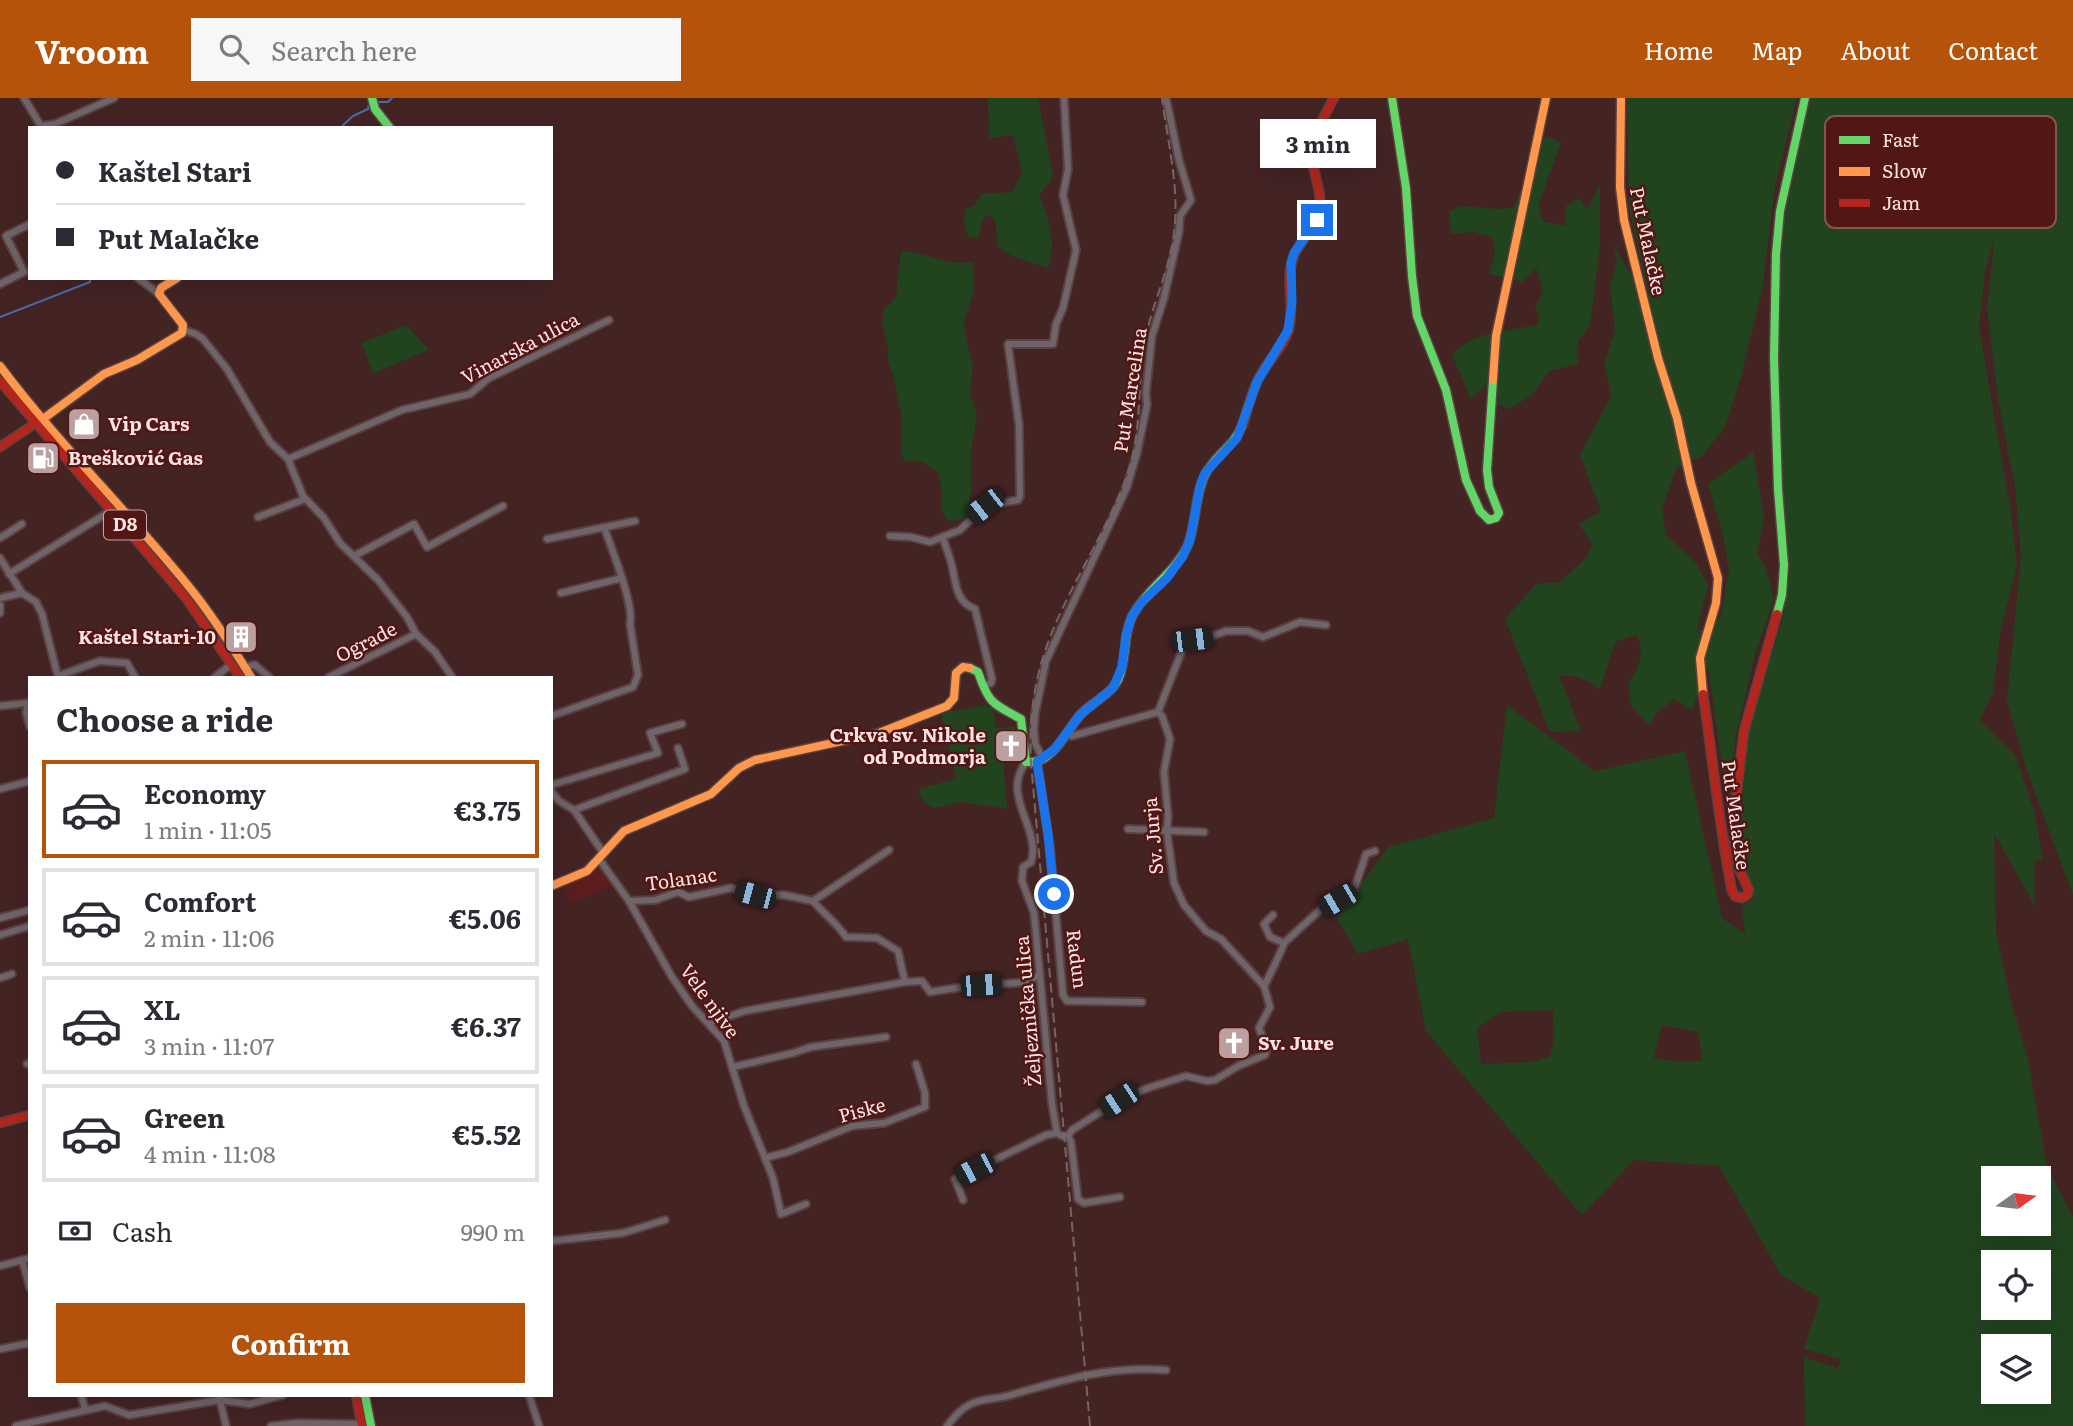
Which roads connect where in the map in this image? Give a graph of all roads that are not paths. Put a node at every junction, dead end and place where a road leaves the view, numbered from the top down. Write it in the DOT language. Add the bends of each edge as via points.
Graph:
graph roads {
  1 [pos="24,98"];
  2 [pos="114,98"];
  3 [pos="372,98"];
  4 [pos="1064,98"];
  5 [pos="1166,98"];
  6 [pos="1334,98"];
  7 [pos="1392,98"];
  8 [pos="1546,98"];
  9 [pos="1621,98"];
  10 [pos="1805,98"];
  11 [pos="40,126"];
  12 [pos="46,126"];
  13 [pos="388,126"];
  14 [pos="28,226"];
  15 [pos="141,280"];
  16 [pos="174,280"];
  17 [pos="0,284"];
  18 [pos="159,294"];
  19 [pos="609,320"];
  20 [pos="184,330"];
  21 [pos="0,366"];
  22 [pos="0,381"];
  23 [pos="15,400"];
  24 [pos="27,401"];
  25 [pos="47,416"];
  26 [pos="30,427"];
  27 [pos="60,441"];
  28 [pos="0,447"];
  29 [pos="288,459"];
  30 [pos="76,470"];
  31 [pos="305,499"];
  32 [pos="503,506"];
  33 [pos="112,510"];
  34 [pos="258,517"];
  35 [pos="635,521"];
  36 [pos="22,524"];
  37 [pos="604,527"];
  38 [pos="890,536"];
  39 [pos="0,538"];
  40 [pos="943,538"];
  41 [pos="547,539"];
  42 [pos="354,556"];
  43 [pos="0,558"];
  44 [pos="9,574"];
  45 [pos="622,578"];
  46 [pos="22,593"];
  47 [pos="561,593"];
  48 [pos="0,598"];
  49 [pos="0,605"];
  50 [pos="0,613"];
  51 [pos="1326,625"];
  52 [pos="416,634"];
  53 [pos="250,666"];
  54 [pos="228,667"];
  55 [pos="58,676"];
  56 [pos="61,676"];
  57 [pos="134,676"];
  58 [pos="216,676"];
  59 [pos="239,676"];
  60 [pos="250,676"];
  61 [pos="267,676"];
  62 [pos="331,676"];
  63 [pos="451,676"];
  64 [pos="983,686"];
  65 [pos="28,703"];
  66 [pos="0,706"];
  67 [pos="1158,712"];
  68 [pos="553,715"];
  69 [pos="682,723"];
  70 [pos="1067,734"];
  71 [pos="677,748"];
  72 [pos="1040,761"];
  73 [pos="1026,762"];
  74 [pos="28,782"];
  75 [pos="553,784"];
  76 [pos="0,789"];
  77 [pos="553,794"];
  78 [pos="574,810"];
  79 [pos="1128,829"];
  80 [pos="1167,832"];
  81 [pos="1204,832"];
  82 [pos="889,850"];
  83 [pos="1375,851"];
  84 [pos="601,857"];
  85 [pos="553,885"];
  86 [pos="629,901"];
  87 [pos="813,901"];
  88 [pos="28,911"];
  89 [pos="1273,915"];
  90 [pos="0,918"];
  91 [pos="28,927"];
  92 [pos="0,935"];
  93 [pos="1284,943"];
  94 [pos="12,974"];
  95 [pos="1040,975"];
  96 [pos="0,978"];
  97 [pos="905,982"];
  98 [pos="1264,986"];
  99 [pos="1142,1002"];
  100 [pos="709,1023"];
  101 [pos="886,1037"];
  102 [pos="916,1063"];
  103 [pos="733,1067"];
  104 [pos="28,1116"];
  105 [pos="0,1123"];
  106 [pos="1057,1133"];
  107 [pos="1068,1136"];
  108 [pos="765,1158"];
  109 [pos="1120,1197"];
  110 [pos="963,1200"];
  111 [pos="806,1204"];
  112 [pos="666,1220"];
  113 [pos="553,1241"];
  114 [pos="26,1259"];
  115 [pos="0,1266"];
  116 [pos="28,1343"];
  117 [pos="0,1349"];
  118 [pos="1166,1370"];
  119 [pos="82,1397"];
  120 [pos="276,1397"];
  121 [pos="357,1397"];
  122 [pos="365,1397"];
  123 [pos="530,1397"];
  124 [pos="220,1400"];
  125 [pos="85,1409"];
  126 [pos="365,1425"];
  127 [pos="16,1426"];
  128 [pos="226,1426"];
  129 [pos="271,1426"];
  130 [pos="539,1426"];
  131 [pos="947,1426"];
  1 -- 11 [label="street"];
  2 -- 12 [label="street"];
  3 -- 13 [label="main road"];
  4 -- 40 [label="street" via="1068,169 1063,195 1076,250 1063,309 1053,344 1008,344 1019,425 1020,496 985,506 960,530"];
  5 -- 72 [label="street, Put Marcelina" via="1191,200 1180,216 1152,336 1147,405 1127,487 1046,661 1034,730"];
  6 -- 70 [label="main road" via="1314,141 1320,211 1291,263 1288,330 1257,382 1237,438 1205,473 1183,556 1132,616 1113,688 1080,715"];
  7 -- 8 [label="main road" via="1419,328 1447,392 1467,479 1485,518 1493,520 1498,508 1487,470 1496,336"];
  9 -- 10 [label="main road, Put Malačke" via="1624,220 1718,578 1700,675 1720,833 1732,891 1741,898 1749,890 1737,864 1733,838 1744,731 1784,582 1774,358 1776,254 1780,211"];
  14 -- 17 [label="street" via="6,236 24,272"];
  15 -- 18 [label="street"];
  16 -- 18 [label="main road"];
  18 -- 20 [label="main road"];
  19 -- 29 [label="street, Vinarska ulica" via="489,378 470,394 402,410"];
  20 -- 25 [label="main road" via="137,360 104,374"];
  20 -- 29 [label="street" via="203,339 227,369 270,442"];
  21 -- 24 [label="main road, D8"];
  22 -- 23 [label="main road, D8"];
  23 -- 26 [label="main road" via="17,411"];
  23 -- 30 [label="main road, D8"];
  24 -- 25 [label="main road"];
  24 -- 27 [label="main road, D8"];
  25 -- 27 [label="main road"];
  26 -- 28 [label="main road"];
  26 -- 30 [label="main road" via="62,462"];
  27 -- 60 [label="main road, D8" via="184,580"];
  29 -- 31 [label="street"];
  30 -- 33 [label="main road, D8"];
  31 -- 34 [label="street"];
  31 -- 42 [label="street"];
  32 -- 42 [label="street" via="427,547 414,524"];
  33 -- 44 [label="street"];
  33 -- 59 [label="main road, D8" via="188,600"];
  35 -- 37 [label="street"];
  36 -- 39 [label="street"];
  37 -- 41 [label="street"];
  37 -- 45 [label="street"];
  38 -- 40 [label="street" via="930,542"];
  40 -- 64 [label="street" via="955,587 965,606 975,610 992,679"];
  42 -- 52 [label="street" via="378,580"];
  43 -- 44 [label="street"];
  44 -- 46 [label="street"];
  45 -- 47 [label="street"];
  45 -- 68 [label="street" via="632,617 629,624 638,675 633,687"];
  46 -- 48 [label="street"];
  46 -- 55 [label="street" via="36,602 42,614"];
  49 -- 50 [label="street"];
  51 -- 67 [label="street" via="1300,622 1263,637 1248,631 1226,631 1192,640 1183,648"];
  52 -- 62 [label="street, Ograde"];
  52 -- 63 [label="street"];
  53 -- 61 [label="street"];
  54 -- 58 [label="street"];
  56 -- 57 [label="street" via="100,661 127,663"];
  64 -- 73 [label="main road" via="992,703 1021,719"];
  64 -- 84 [label="main road" via="978,672 967,667 955,673 954,698 947,706 879,733 755,760 711,794 624,831"];
  65 -- 66 [label="street"];
  67 -- 70 [label="street"];
  67 -- 80 [label="street, Sv. Jurja" via="1170,739 1164,772"];
  69 -- 75 [label="street" via="650,733 658,753"];
  70 -- 72 [label="main road"];
  71 -- 78 [label="street" via="685,769"];
  72 -- 73 [label="main road"];
  72 -- 99 [label="street, Radun" via="1063,995 1067,1001"];
  73 -- 95 [label="street, Željeznička ulica" via="1018,792 1033,855 1021,875 1034,913"];
  74 -- 76 [label="street"];
  77 -- 78 [label="street, Vele njive"];
  78 -- 84 [label="street, Vele njive"];
  79 -- 80 [label="street"];
  80 -- 81 [label="street"];
  80 -- 98 [label="street, Sv. Jurja" via="1174,883 1184,905"];
  82 -- 87 [label="street"];
  83 -- 93 [label="street" via="1366,853 1354,890 1321,909"];
  84 -- 85 [label="main road" via="587,871"];
  84 -- 86 [label="street, Vele njive"];
  86 -- 87 [label="street, Tolanac" via="655,900 678,892 689,897 731,888"];
  86 -- 100 [label="street, Vele njive" via="672,977"];
  87 -- 97 [label="street" via="846,937 877,938 898,951"];
  88 -- 90 [label="street"];
  89 -- 93 [label="street" via="1264,925 1270,937"];
  91 -- 92 [label="street"];
  93 -- 98 [label="street"];
  94 -- 96 [label="street"];
  95 -- 97 [label="street" via="1009,985 930,992 922,981"];
  95 -- 106 [label="street, Željeznička ulica"];
  97 -- 100 [label="street" via="745,1011"];
  98 -- 107 [label="street" via="1270,1007 1259,1028 1265,1055 1214,1080 1186,1076 1119,1100"];
  100 -- 103 [label="street, Vele njive" via="724,1041"];
  101 -- 103 [label="street" via="811,1047"];
  102 -- 108 [label="street, Piske" via="925,1107 884,1122 852,1126"];
  103 -- 108 [label="street, Vele njive"];
  104 -- 105 [label="main road"];
  106 -- 107 [label="street"];
  106 -- 110 [label="street" via="955,1179"];
  107 -- 109 [label="street" via="1078,1199 1084,1203"];
  108 -- 111 [label="street, Vele njive" via="781,1214"];
  112 -- 113 [label="street" via="623,1233"];
  114 -- 115 [label="street"];
  116 -- 117 [label="street"];
  118 -- 131 [label="street" via="1108,1370 1059,1380 975,1402"];
  119 -- 125 [label="street"];
  120 -- 124 [label="street" via="250,1404"];
  121 -- 126 [label="main road"];
  122 -- 126 [label="main road"];
  123 -- 130 [label="street"];
  124 -- 125 [label="street" via="129,1415 105,1406"];
  124 -- 128 [label="street"];
  125 -- 127 [label="street"];
  126 -- 129 [label="street"];
}
